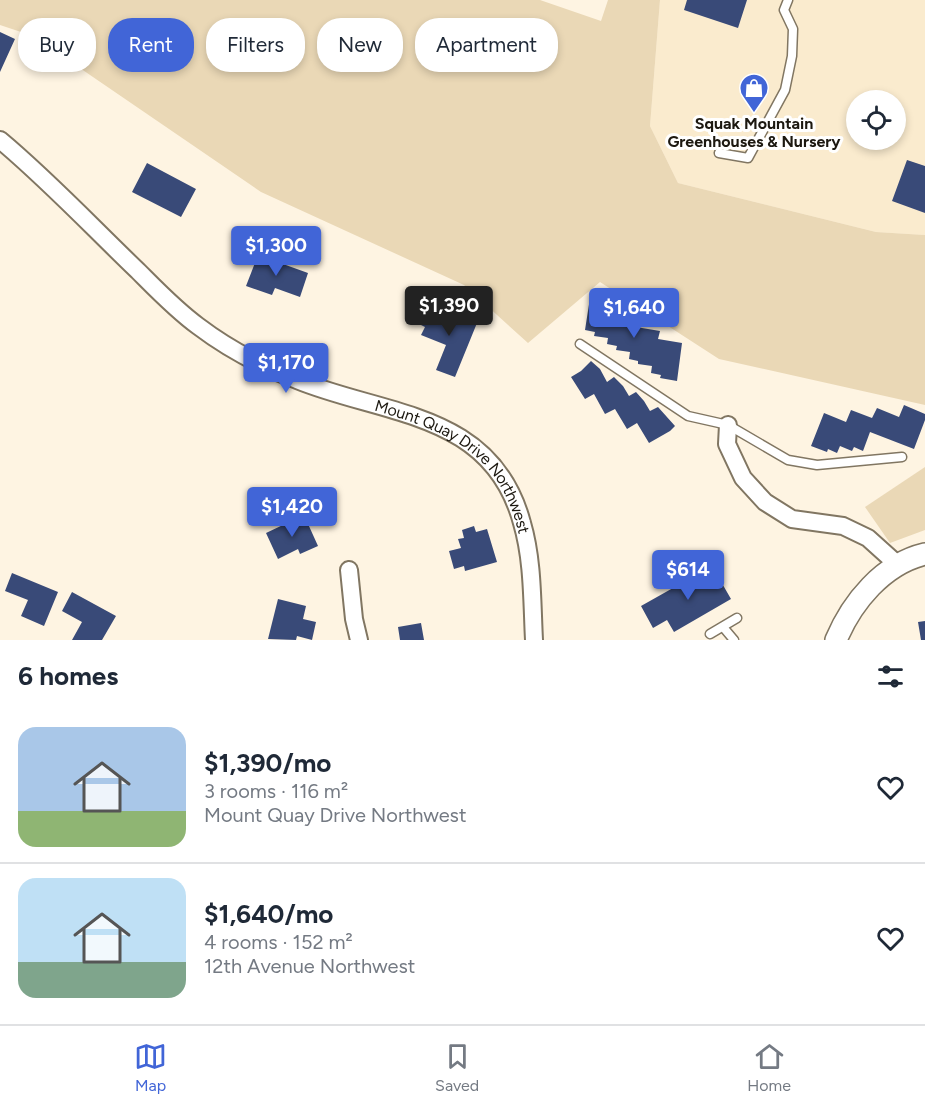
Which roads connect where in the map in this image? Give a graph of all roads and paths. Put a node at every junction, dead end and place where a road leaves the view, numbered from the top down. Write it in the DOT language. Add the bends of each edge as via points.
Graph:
graph roads {
  1 [pos="788,0"];
  2 [pos="0,140"];
  3 [pos="719,153"];
  4 [pos="580,344"];
  5 [pos="728,425"];
  6 [pos="902,457"];
  7 [pos="925,554"];
  8 [pos="898,565"];
  9 [pos="349,570"];
  10 [pos="737,618"];
  11 [pos="723,627"];
  12 [pos="710,634"];
  13 [pos="359,640"];
  14 [pos="534,640"];
  15 [pos="734,640"];
  16 [pos="836,640"];
  1 -- 3 [label="lane" via="784,10 793,29 792,56 784,90 748,158"];
  2 -- 14 [label="street, Mount Quay Drive Northwest" via="161,294 231,348 298,381 429,420 450,430 482,455 506,484 523,523"];
  4 -- 5 [label="lane" via="688,416"];
  5 -- 6 [label="lane" via="788,460 817,465"];
  5 -- 8 [label="street" via="726,444 743,478 765,502 792,519 843,526 868,538"];
  7 -- 8 [label="street"];
  8 -- 16 [label="street" via="853,606"];
  9 -- 13 [label="street"];
  10 -- 11 [label="lane"];
  11 -- 12 [label="lane"];
  11 -- 15 [label="lane"];
}
